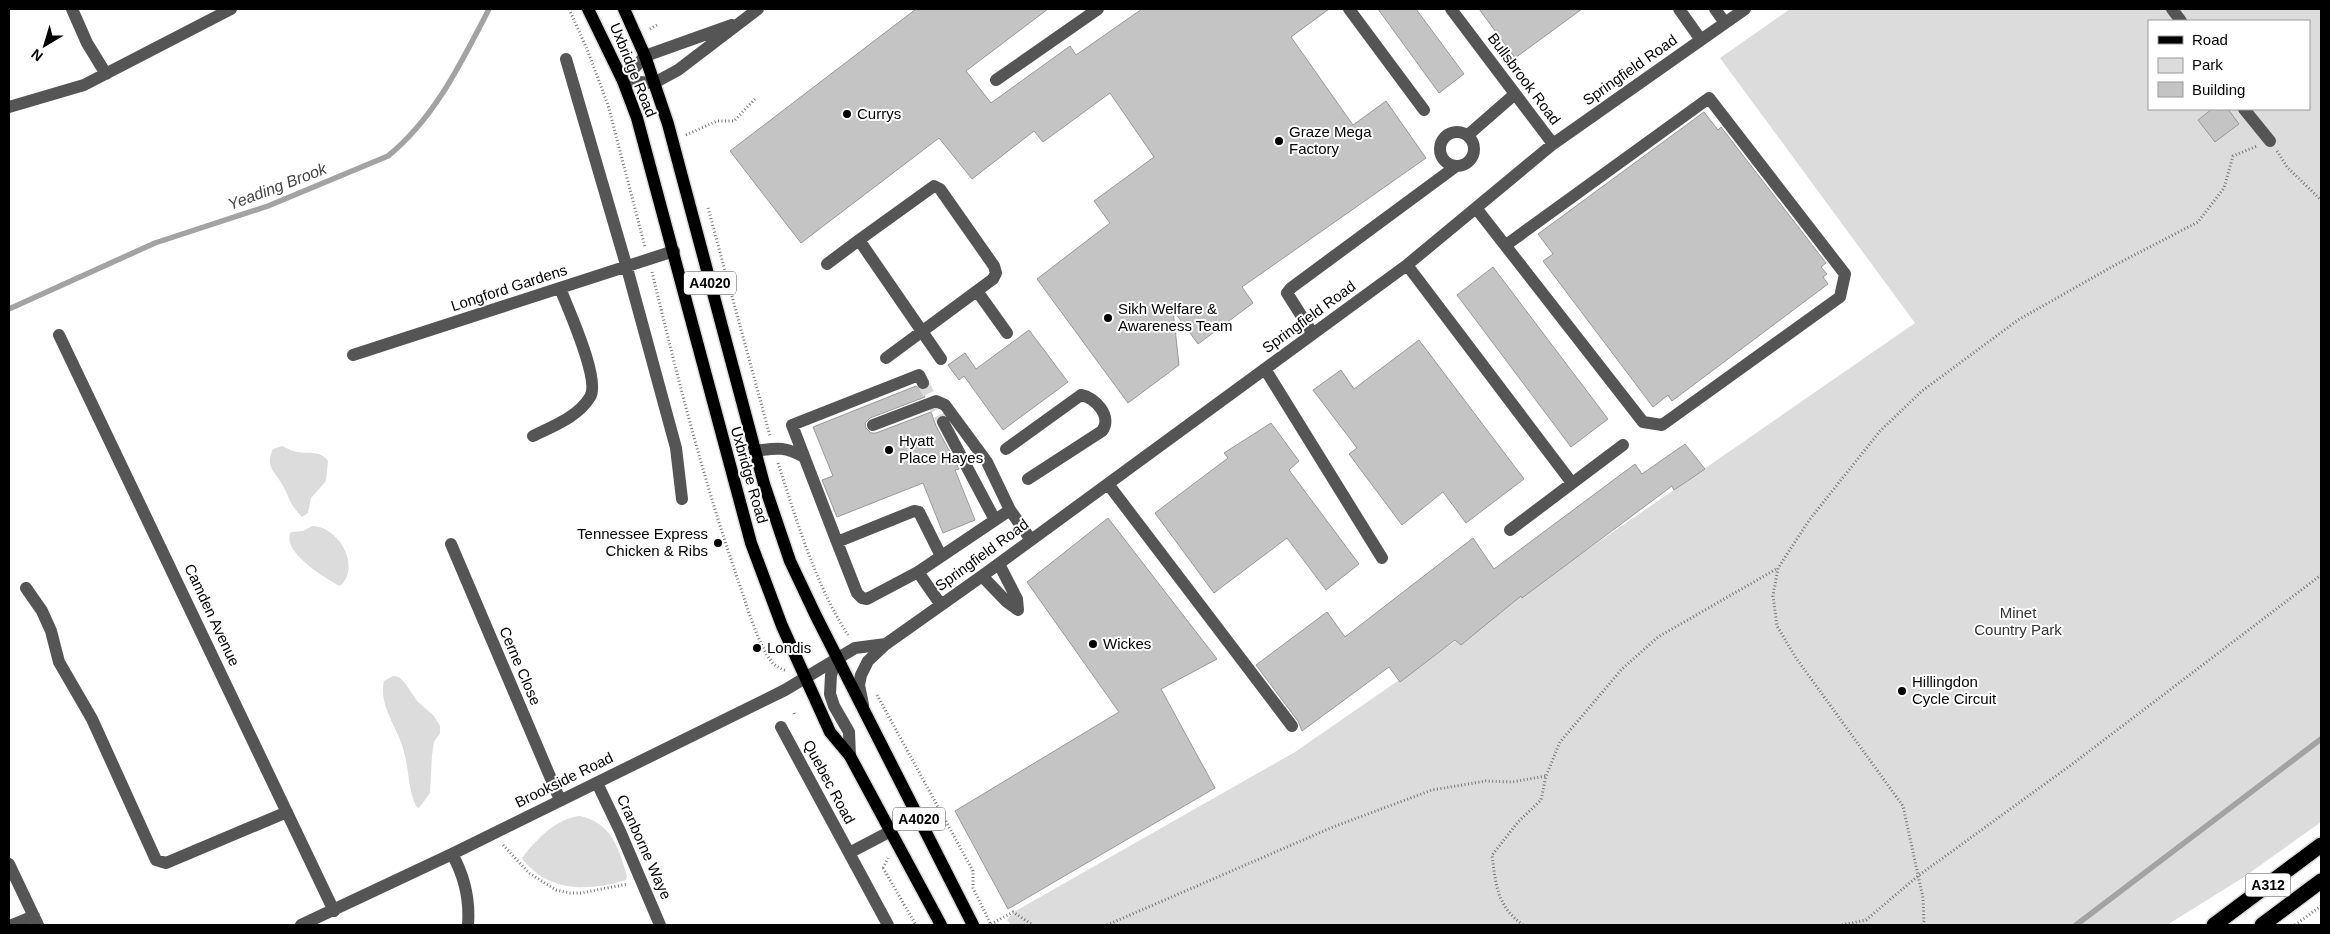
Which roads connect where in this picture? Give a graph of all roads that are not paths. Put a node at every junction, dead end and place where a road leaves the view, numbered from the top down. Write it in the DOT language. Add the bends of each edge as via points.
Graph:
graph roads {
  1 [pos="72,9"];
  2 [pos="231,9"];
  3 [pos="588,9"];
  4 [pos="624,9"];
  5 [pos="758,9"];
  6 [pos="1098,9"];
  7 [pos="1349,9"];
  8 [pos="1451,9"];
  9 [pos="1679,9"];
  10 [pos="1715,9"];
  11 [pos="1746,9"];
  12 [pos="2172,9"];
  13 [pos="2180,20"];
  14 [pos="741,22"];
  15 [pos="1725,23"];
  16 [pos="1701,40"];
  17 [pos="645,56"];
  18 [pos="566,59"];
  19 [pos="106,74"];
  20 [pos="996,80"];
  21 [pos="624,81"];
  22 [pos="654,83"];
  23 [pos="1515,94"];
  24 [pos="9,108"];
  25 [pos="1424,110"];
  26 [pos="2245,110"];
  27 [pos="1468,135"];
  28 [pos="2270,141"];
  29 [pos="1553,144"];
  30 [pos="1455,167"];
  31 [pos="1476,208"];
  32 [pos="858,240"];
  33 [pos="1506,245"];
  34 [pos="674,252"];
  35 [pos="827,264"];
  36 [pos="1407,265"];
  37 [pos="627,268"];
  38 [pos="560,288"];
  39 [pos="977,291"];
  40 [pos="921,330"];
  41 [pos="1006,333"];
  42 [pos="59,334"];
  43 [pos="1313,334"];
  44 [pos="354,355"];
  45 [pos="886,358"];
  46 [pos="941,359"];
  47 [pos="1265,369"];
  48 [pos="923,383"];
  49 [pos="943,422"];
  50 [pos="872,425"];
  51 [pos="533,436"];
  52 [pos="1623,445"];
  53 [pos="1006,449"];
  54 [pos="755,451"];
  55 [pos="804,457"];
  56 [pos="1028,479"];
  57 [pos="1572,483"];
  58 [pos="1108,484"];
  59 [pos="682,499"];
  60 [pos="1010,510"];
  61 [pos="994,520"];
  62 [pos="1510,530"];
  63 [pos="1031,540"];
  64 [pos="837,542"];
  65 [pos="451,544"];
  66 [pos="941,556"];
  67 [pos="1382,558"];
  68 [pos="999,564"];
  69 [pos="918,572"];
  70 [pos="982,576"];
  71 [pos="26,588"];
  72 [pos="941,605"];
  73 [pos="886,644"];
  74 [pos="838,657"];
  75 [pos="806,679"];
  76 [pos="865,712"];
  77 [pos="1292,726"];
  78 [pos="780,727"];
  79 [pos="850,756"];
  80 [pos="597,783"];
  81 [pos="560,800"];
  82 [pos="288,812"];
  83 [pos="891,831"];
  84 [pos="2321,845"];
  85 [pos="849,853"];
  86 [pos="452,854"];
  87 [pos="9,864"];
  88 [pos="2321,881"];
  89 [pos="334,911"];
  90 [pos="36,921"];
  91 [pos="12,925"];
  92 [pos="301,925"];
  93 [pos="468,925"];
  94 [pos="660,925"];
  95 [pos="888,925"];
  96 [pos="941,925"];
  97 [pos="973,925"];
  98 [pos="2214,925"];
  99 [pos="2262,925"];
  1 -- 19 [label="street"];
  2 -- 19 [label="street"];
  3 -- 21 [label="main road, Uxbridge Road / A4020"];
  4 -- 17 [label="main road, Uxbridge Road / A4020"];
  5 -- 14 [label="street"];
  6 -- 20 [label="street"];
  7 -- 25 [label="street"];
  8 -- 23 [label="street, Bullsbrook Road"];
  9 -- 16 [label="street"];
  10 -- 15 [label="street"];
  11 -- 15 [label="street, Springfield Road"];
  12 -- 13 [label="street"];
  14 -- 17 [label="street"];
  14 -- 22 [label="street" via="686,66"];
  15 -- 16 [label="street, Springfield Road"];
  16 -- 29 [label="street, Springfield Road"];
  17 -- 21 [label="street"];
  17 -- 22 [label="main road, Uxbridge Road / A4020"];
  18 -- 37 [label="street"];
  19 -- 24 [label="street" via="84,85"];
  21 -- 22 [label="street"];
  21 -- 34 [label="main road, Uxbridge Road / A4020"];
  22 -- 54 [label="main road, Uxbridge Road / A4020" via="668,124"];
  23 -- 27 [label="street"];
  23 -- 29 [label="street, Bullsbrook Road"];
  26 -- 28 [label="street"];
  27 -- 30 [label="street" via="1474,144 1474,156 1466,164"];
  27 -- 30 [label="street" via="1451,133 1442,140 1442,157"];
  29 -- 31 [label="street, Springfield Road"];
  30 -- 43 [label="street" via="1290,288 1287,293 1289,300"];
  31 -- 33 [label="street"];
  31 -- 36 [label="street, Springfield Road"];
  32 -- 35 [label="street"];
  32 -- 39 [label="street" via="934,186 940,189 994,266 996,273 993,279"];
  32 -- 40 [label="street"];
  33 -- 33 [label="street" via="1643,422 1662,425 1840,297 1844,274 1709,98"];
  34 -- 37 [label="street, Longford Gardens"];
  34 -- 75 [label="main road, Uxbridge Road / A4020" via="751,543"];
  36 -- 43 [label="street, Springfield Road"];
  36 -- 57 [label="street"];
  37 -- 38 [label="street, Longford Gardens"];
  37 -- 59 [label="street" via="676,448"];
  38 -- 44 [label="street, Longford Gardens"];
  38 -- 51 [label="street" via="594,388 573,415"];
  39 -- 40 [label="street"];
  39 -- 41 [label="street"];
  40 -- 45 [label="street"];
  40 -- 46 [label="street"];
  42 -- 82 [label="street, Camden Avenue"];
  43 -- 47 [label="street, Springfield Road"];
  47 -- 58 [label="street, Springfield Road"];
  47 -- 67 [label="street"];
  48 -- 55 [label="street" via="919,375 792,425"];
  49 -- 61 [label="street"];
  50 -- 60 [label="street" via="936,401 945,405 987,462"];
  52 -- 57 [label="street"];
  53 -- 56 [label="street" via="1081,395 1100,407 1106,419 1102,431"];
  54 -- 55 [label="street" via="790,449"];
  54 -- 74 [label="main road, Uxbridge Road / A4020" via="790,561"];
  55 -- 64 [label="street"];
  57 -- 62 [label="street"];
  58 -- 63 [label="street, Springfield Road"];
  58 -- 77 [label="street"];
  60 -- 61 [label="street"];
  60 -- 63 [label="street"];
  61 -- 66 [label="street"];
  63 -- 68 [label="street, Springfield Road"];
  64 -- 66 [label="street" via="914,511 919,512 924,520"];
  64 -- 69 [label="street" via="857,593 862,598 875,597"];
  65 -- 81 [label="street, Cerne Close"];
  66 -- 69 [label="street"];
  68 -- 70 [label="street, Springfield Road"];
  68 -- 70 [label="street" via="1017,599 1018,610"];
  69 -- 72 [label="street"];
  70 -- 72 [label="street, Springfield Road"];
  71 -- 82 [label="street" via="45,618 59,662 92,719 156,860 166,864"];
  72 -- 73 [label="street, Springfield Road"];
  73 -- 74 [label="street" via="861,646"];
  73 -- 76 [label="street, Springfield Road" via="868,661 861,675 860,696"];
  74 -- 75 [label="street, Brookside Road"];
  74 -- 76 [label="main road, Uxbridge Road / A4020"];
  74 -- 79 [label="street" via="831,675 830,694 849,732"];
  75 -- 79 [label="main road, Uxbridge Road / A4020" via="830,732"];
  75 -- 80 [label="street, Brookside Road"];
  76 -- 97 [label="main road, Uxbridge Road / A4020"];
  78 -- 85 [label="street, Quebec Road"];
  79 -- 83 [label="main road, Uxbridge Road / A4020"];
  80 -- 81 [label="street, Brookside Road"];
  80 -- 94 [label="street, Cranborne Waye"];
  81 -- 86 [label="street, Brookside Road"];
  82 -- 89 [label="street, Camden Avenue"];
  83 -- 85 [label="street"];
  83 -- 96 [label="main road, Uxbridge Road / A4020"];
  84 -- 98 [label="highway, A312"];
  85 -- 95 [label="street, Quebec Road"];
  86 -- 89 [label="street, Brookside Road"];
  86 -- 93 [label="street" via="467,891"];
  87 -- 90 [label="street"];
  88 -- 99 [label="highway, A312"];
  89 -- 92 [label="street, Brookside Road"];
  90 -- 91 [label="street"];
}
